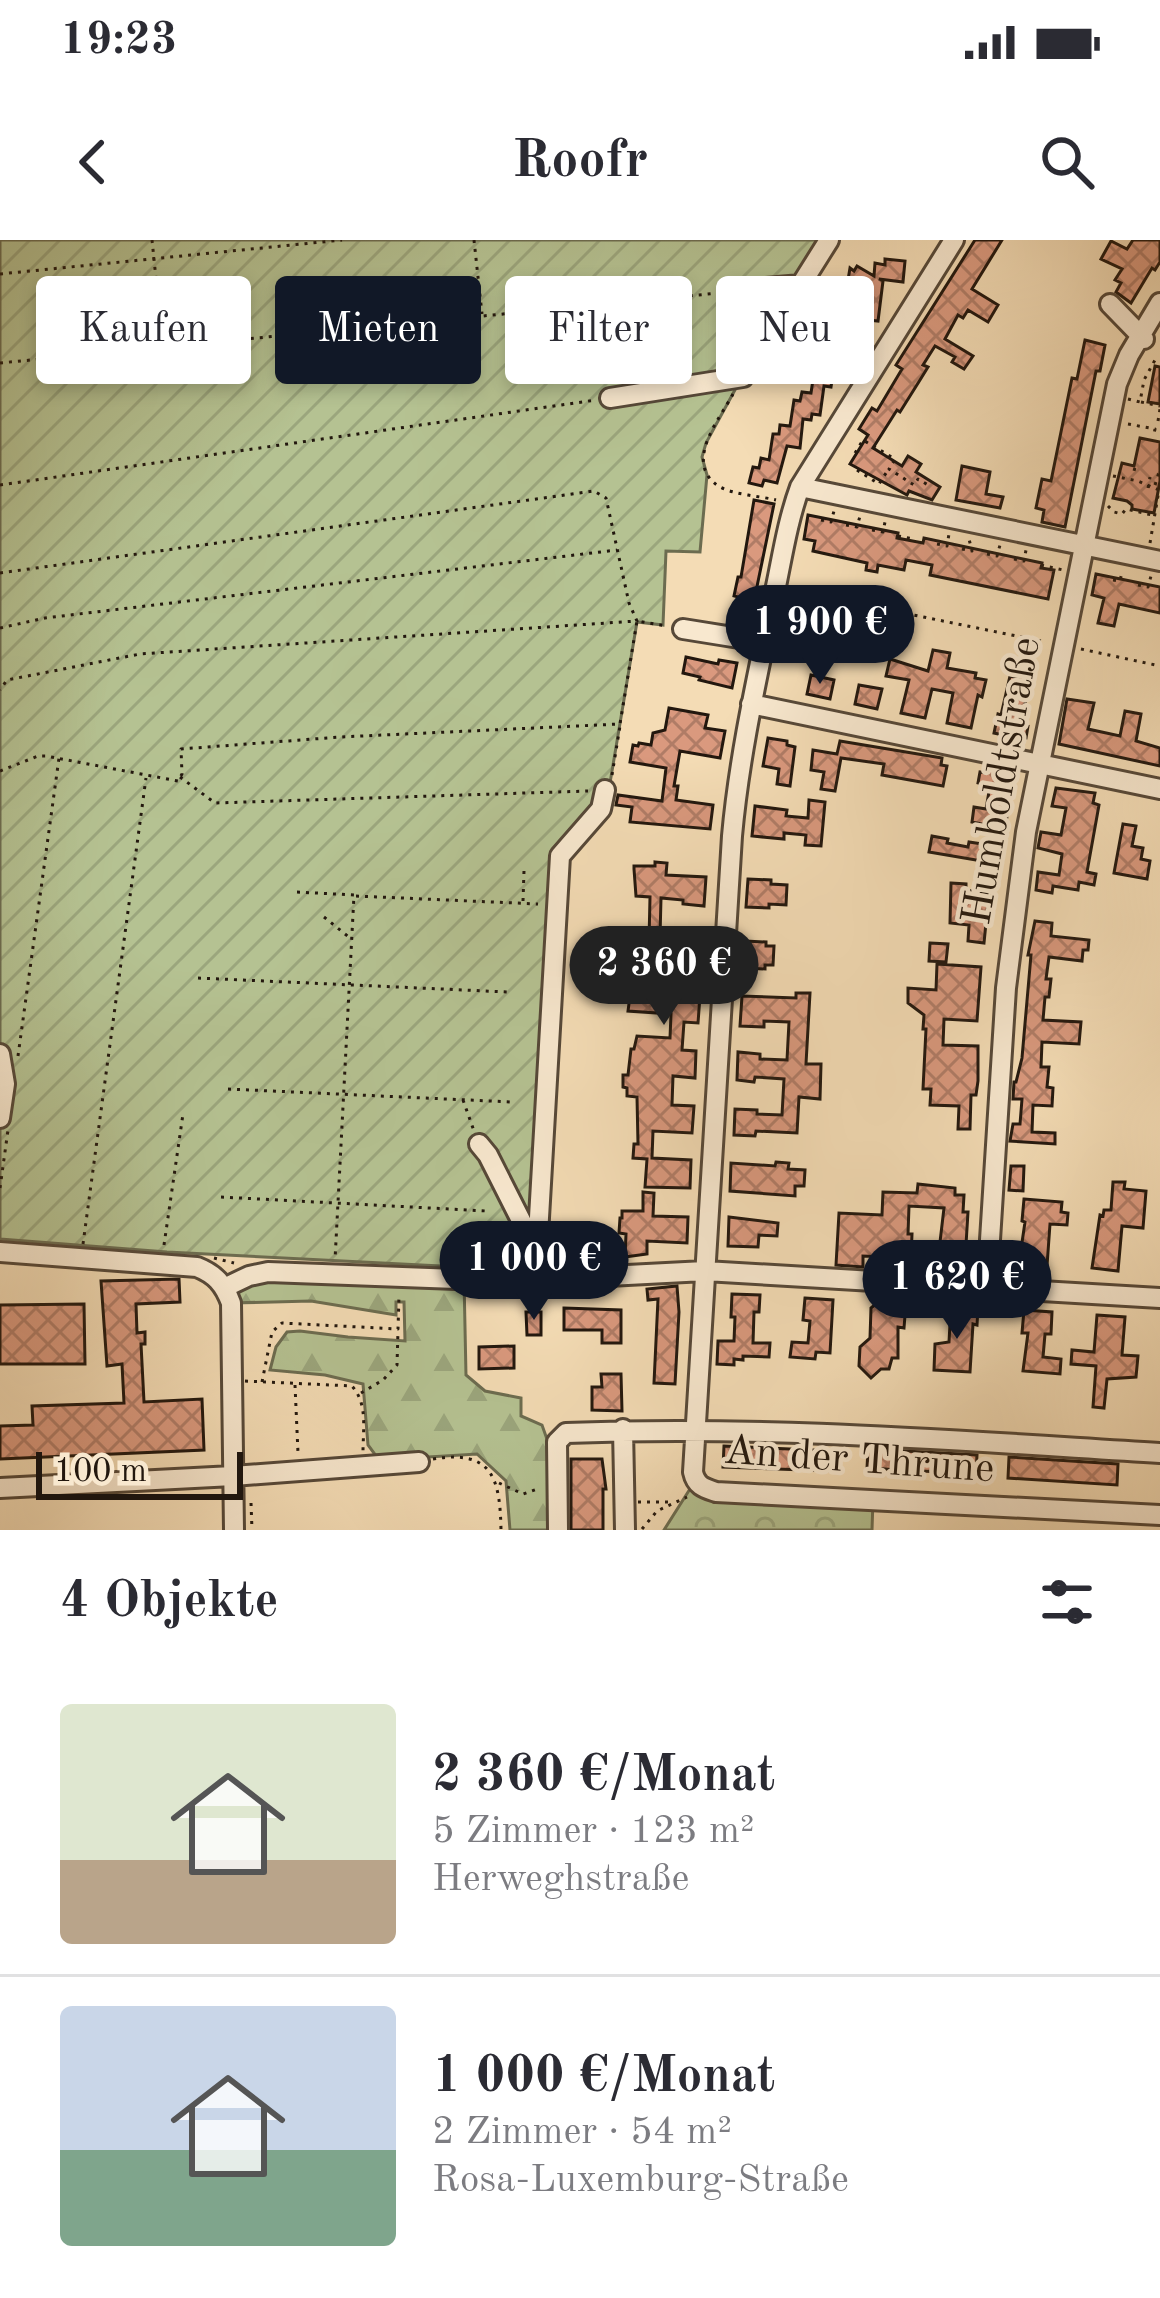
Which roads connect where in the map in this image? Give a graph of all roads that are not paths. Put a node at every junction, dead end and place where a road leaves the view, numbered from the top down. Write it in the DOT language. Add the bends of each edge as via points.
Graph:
graph roads {
  1 [pos="954,240"];
  2 [pos="821,242"];
  3 [pos="805,276"];
  4 [pos="1160,303"];
  5 [pos="1110,304"];
  6 [pos="1142,337"];
  7 [pos="716,381"];
  8 [pos="610,398"];
  9 [pos="797,496"];
  10 [pos="1084,547"];
  11 [pos="1153,560"];
  12 [pos="770,615"];
  13 [pos="804,622"];
  14 [pos="683,629"];
  15 [pos="764,642"];
  16 [pos="751,704"];
  17 [pos="1038,763"];
  18 [pos="1160,789"];
  19 [pos="605,790"];
  20 [pos="9,1054"];
  21 [pos="0,1118"];
  22 [pos="479,1144"];
  23 [pos="0,1252"];
  24 [pos="537,1252"];
  25 [pos="705,1271"];
  26 [pos="551,1280"];
  27 [pos="987,1286"];
  28 [pos="226,1288"];
  29 [pos="1160,1298"];
  30 [pos="622,1429"];
  31 [pos="694,1431"];
  32 [pos="1160,1453"];
  33 [pos="419,1462"];
  34 [pos="232,1476"];
  35 [pos="0,1488"];
  36 [pos="1160,1515"];
  37 [pos="1094,1520"];
  38 [pos="234,1530"];
  39 [pos="558,1530"];
  40 [pos="626,1530"];
  1 -- 9 [label="street, An der Thrune"];
  2 -- 3 [label="street"];
  4 -- 6 [label="street, Humboldtstraße"];
  5 -- 6 [label="street"];
  6 -- 10 [label="street, Humboldtstraße" via="1117,384"];
  7 -- 8 [label="street"];
  9 -- 10 [label="street"];
  9 -- 12 [label="street, An der Thrune"];
  10 -- 11 [label="street"];
  10 -- 17 [label="street, Humboldtstraße"];
  12 -- 13 [label="street"];
  12 -- 15 [label="street, An der Thrune"];
  14 -- 15 [label="street"];
  15 -- 16 [label="street, An der Thrune"];
  16 -- 17 [label="street"];
  16 -- 25 [label="street, An der Thrune" via="732,836"];
  17 -- 18 [label="street"];
  17 -- 27 [label="street, Humboldtstraße" via="1006,988"];
  19 -- 24 [label="street" via="601,809 560,856"];
  20 -- 21 [label="street"];
  22 -- 24 [label="street"];
  23 -- 28 [label="street" via="197,1267"];
  24 -- 26 [label="street"];
  25 -- 26 [label="street"];
  25 -- 27 [label="street"];
  25 -- 31 [label="street, An der Thrune"];
  26 -- 28 [label="street" via="268,1272"];
  27 -- 29 [label="street"];
  28 -- 34 [label="street"];
  30 -- 31 [label="street"];
  30 -- 39 [label="street" via="566,1433 557,1442"];
  30 -- 40 [label="street"];
  31 -- 32 [label="street"];
  31 -- 37 [label="street, An der Thrune" via="695,1481 716,1492"];
  33 -- 34 [label="street"];
  34 -- 35 [label="street"];
  34 -- 38 [label="street"];
  36 -- 37 [label="street, An der Thrune"];
}
